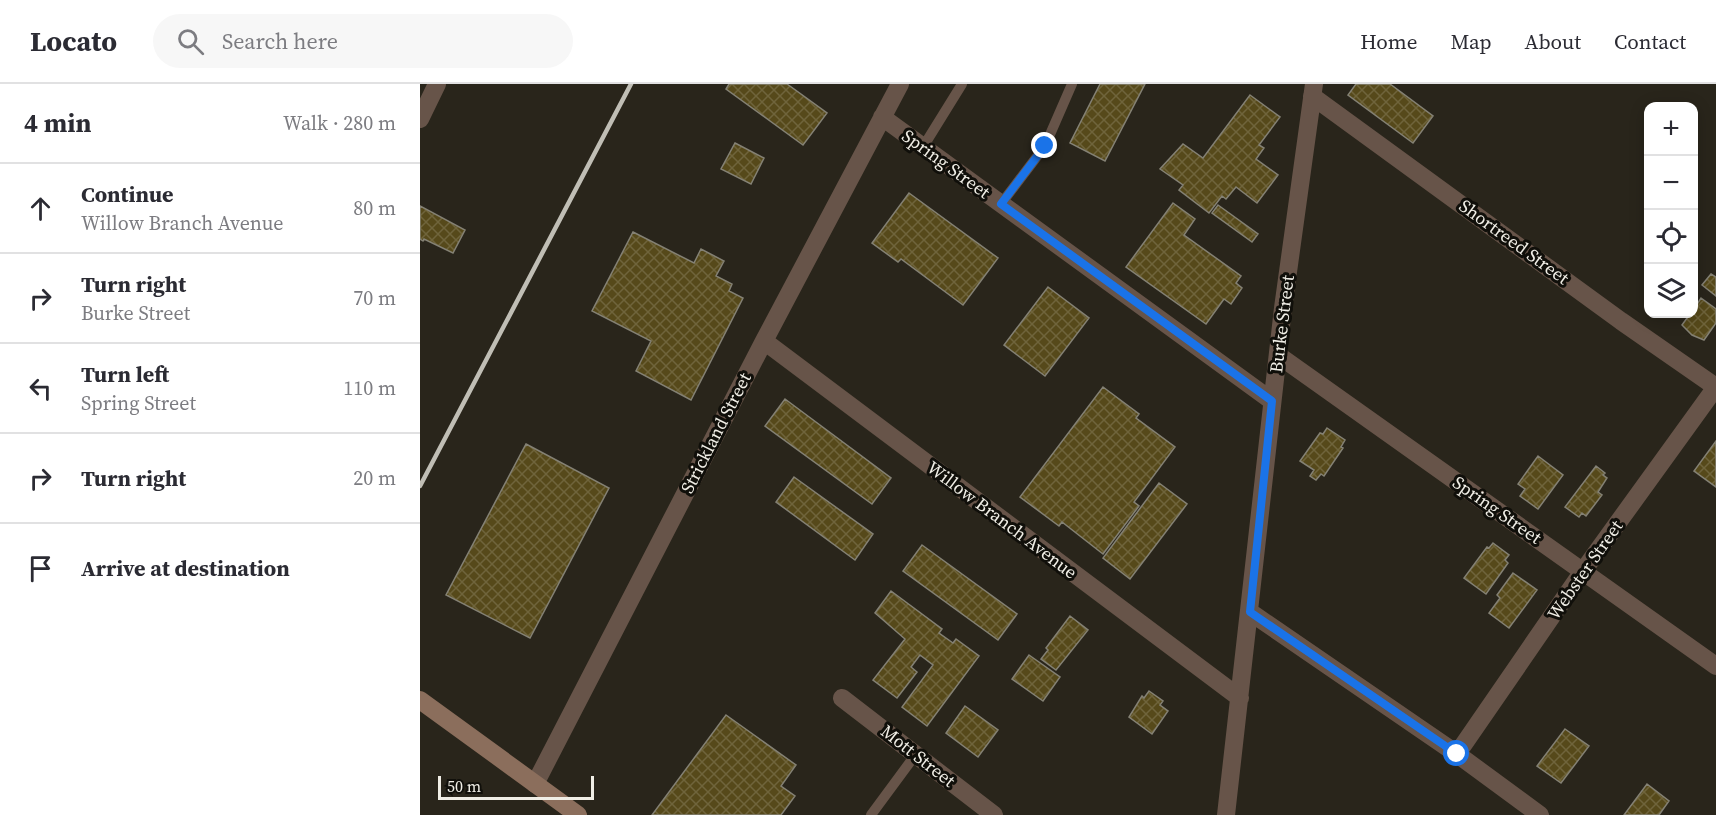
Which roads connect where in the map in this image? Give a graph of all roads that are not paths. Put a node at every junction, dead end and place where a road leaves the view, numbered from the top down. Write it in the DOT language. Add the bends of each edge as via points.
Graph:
graph roads {
  1 [pos="437,84"];
  2 [pos="900,84"];
  3 [pos="962,84"];
  4 [pos="1072,84"];
  5 [pos="1313,90"];
  6 [pos="421,114"];
  7 [pos="882,117"];
  8 [pos="923,147"];
  9 [pos="1001,204"];
  10 [pos="764,341"];
  11 [pos="1278,356"];
  12 [pos="1716,387"];
  13 [pos="1272,401"];
  14 [pos="1583,571"];
  15 [pos="1250,612"];
  16 [pos="1716,666"];
  17 [pos="842,698"];
  18 [pos="1240,698"];
  19 [pos="420,700"];
  20 [pos="916,754"];
  21 [pos="1457,754"];
  22 [pos="535,784"];
  23 [pos="578,815"];
  24 [pos="872,815"];
  25 [pos="994,815"];
  26 [pos="1226,815"];
  27 [pos="1540,815"];
  1 -- 6 [label="street"];
  2 -- 7 [label="street, Strickland Street"];
  3 -- 8 [label="lane"];
  4 -- 9 [label="lane" via="1045,146"];
  5 -- 11 [label="street, Burke Street"];
  5 -- 12 [label="street, Shortreed Street" via="1621,321"];
  7 -- 8 [label="street, Spring Street"];
  7 -- 10 [label="street, Strickland Street"];
  8 -- 9 [label="street, Spring Street"];
  9 -- 13 [label="street, Spring Street"];
  10 -- 18 [label="street, Willow Branch Avenue"];
  10 -- 22 [label="street, Strickland Street"];
  11 -- 13 [label="street, Burke Street"];
  11 -- 14 [label="street, Spring Street"];
  12 -- 14 [label="street, Webster Street"];
  13 -- 15 [label="street, Burke Street"];
  14 -- 16 [label="street, Spring Street"];
  14 -- 21 [label="street, Webster Street"];
  15 -- 18 [label="street, Burke Street"];
  15 -- 21 [label="street"];
  17 -- 20 [label="street, Mott Street"];
  18 -- 26 [label="street, Burke Street"];
  19 -- 22 [label="main road"];
  20 -- 24 [label="lane"];
  20 -- 25 [label="street, Mott Street"];
  21 -- 27 [label="street"];
  22 -- 23 [label="main road"];
}
